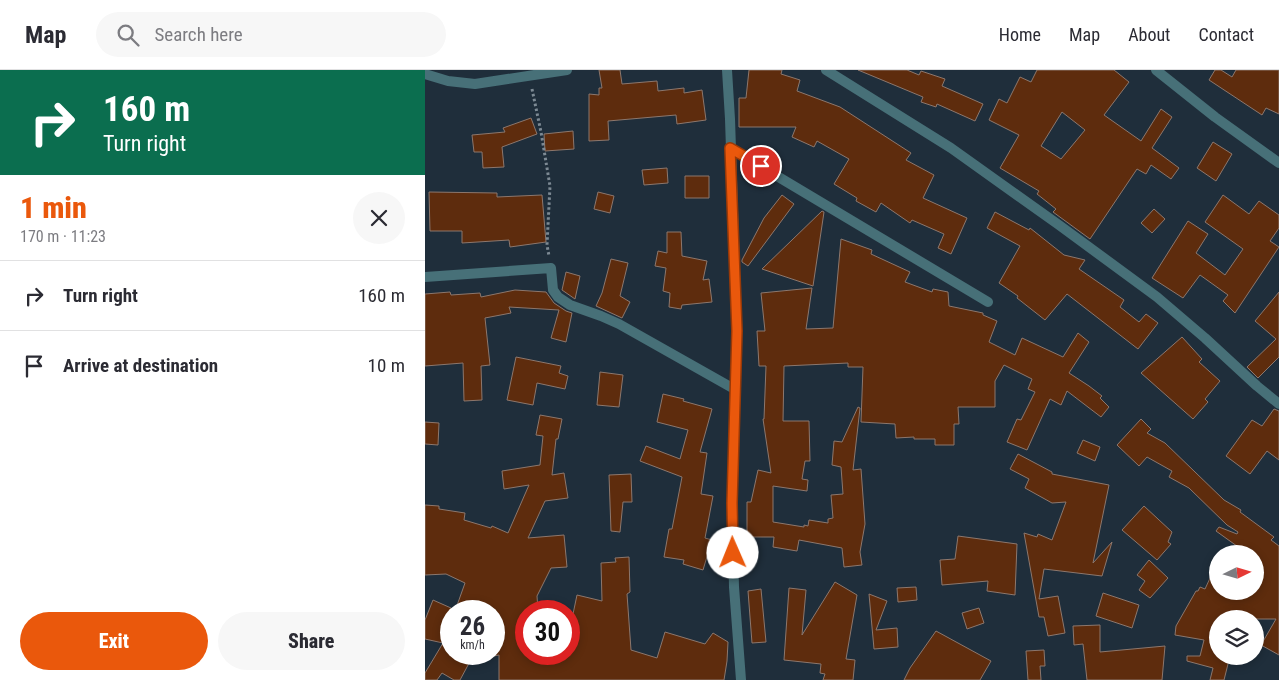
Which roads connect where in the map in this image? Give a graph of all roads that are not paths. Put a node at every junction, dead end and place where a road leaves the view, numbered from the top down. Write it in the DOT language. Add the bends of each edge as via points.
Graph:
graph roads {
  1 [pos="567,70"];
  2 [pos="727,70"];
  3 [pos="826,70"];
  4 [pos="1156,70"];
  5 [pos="425,74"];
  6 [pos="730,148"];
  7 [pos="1279,163"];
  8 [pos="425,277"];
  9 [pos="988,302"];
  10 [pos="736,390"];
  11 [pos="1279,404"];
  12 [pos="741,680"];
  1 -- 5 [label="street" via="475,84"];
  2 -- 6 [label="street"];
  3 -- 11 [label="street" via="951,148 1059,224 1157,297"];
  4 -- 7 [label="street"];
  6 -- 9 [label="street"];
  6 -- 10 [label="street"];
  8 -- 10 [label="street" via="551,268 553,290 558,298 619,324"];
  10 -- 12 [label="street" via="734,587"];
}
